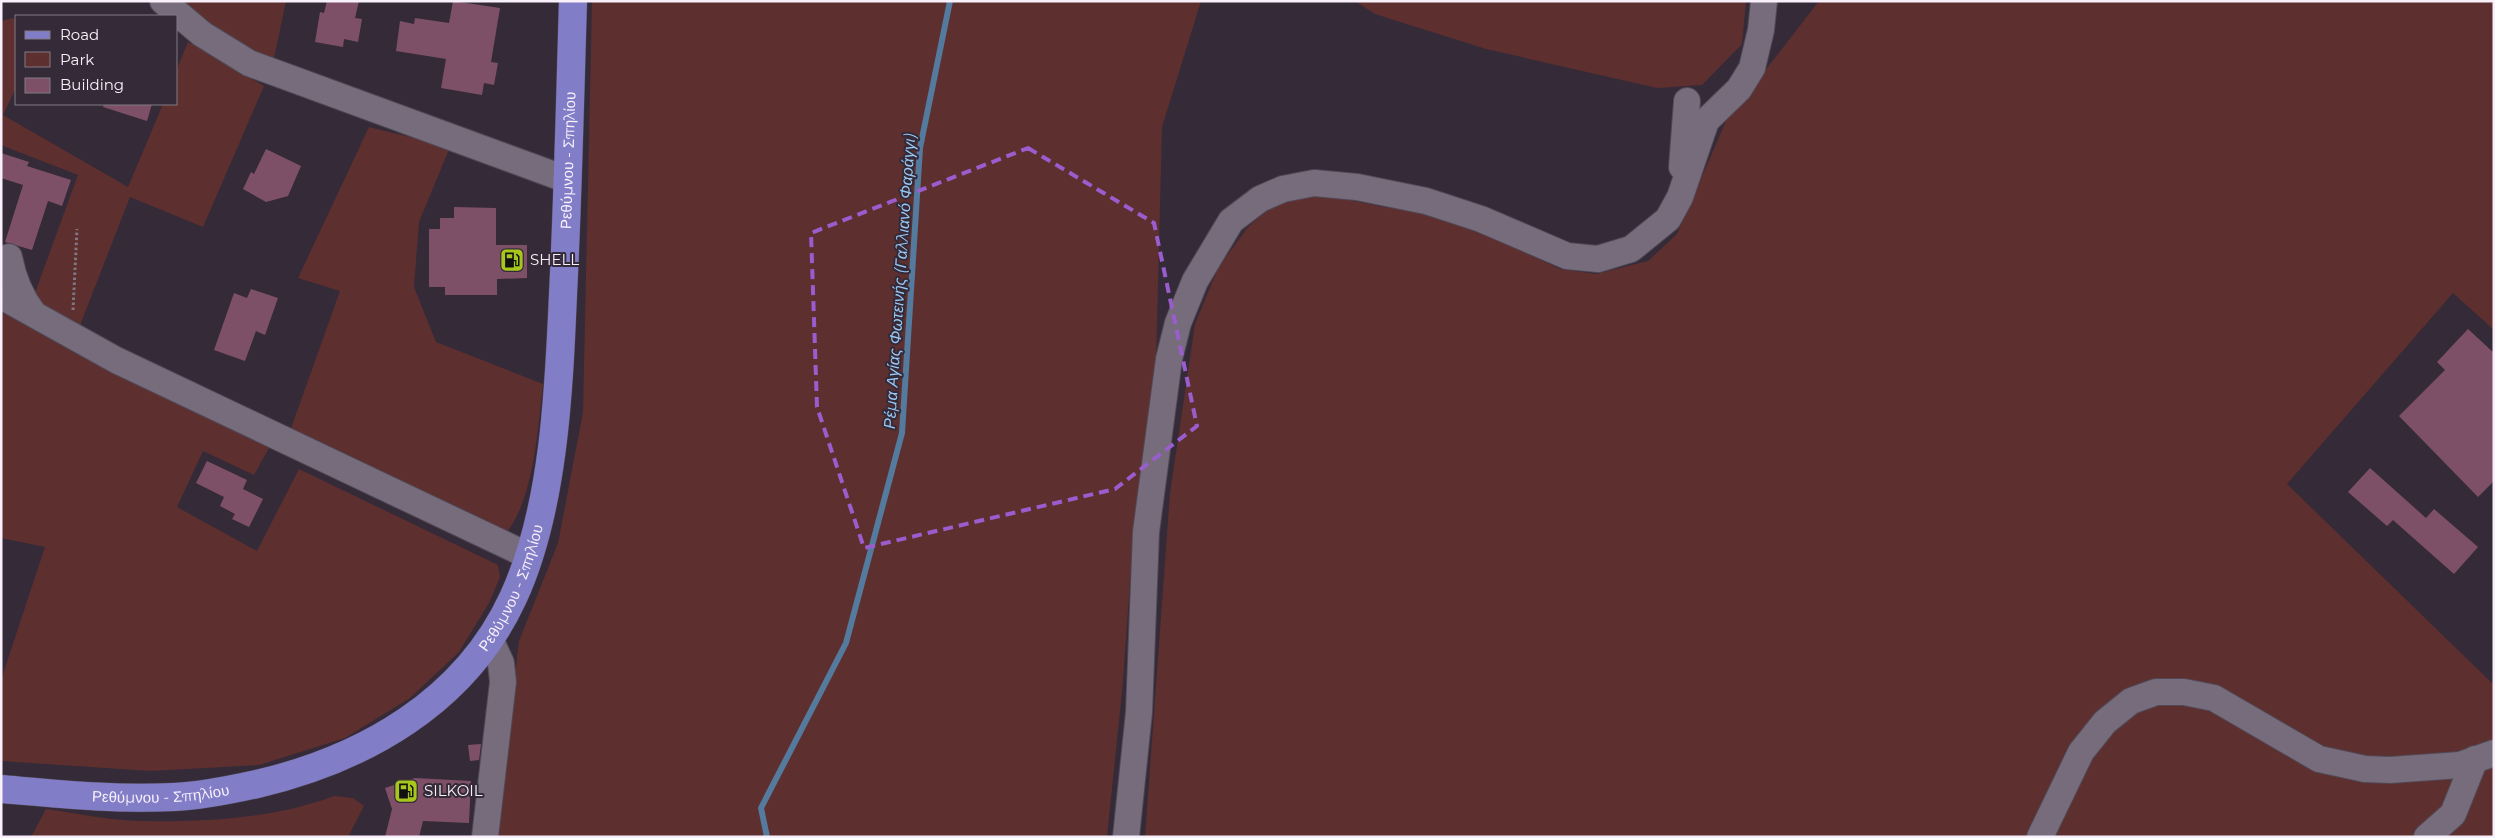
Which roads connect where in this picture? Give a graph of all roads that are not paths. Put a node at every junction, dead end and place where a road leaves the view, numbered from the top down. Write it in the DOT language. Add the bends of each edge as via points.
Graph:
graph roads {
  1 [pos="163,1"];
  2 [pos="573,1"];
  3 [pos="1764,1"];
  4 [pos="1687,102"];
  5 [pos="568,180"];
  6 [pos="1680,197"];
  7 [pos="9,257"];
  8 [pos="1,296"];
  9 [pos="34,314"];
  10 [pos="529,556"];
  11 [pos="490,639"];
  12 [pos="2485,756"];
  13 [pos="1,789"];
  14 [pos="486,837"];
  15 [pos="1126,837"];
  16 [pos="2040,837"];
  17 [pos="2427,837"];
  1 -- 5 [label="street" via="202,34 249,63"];
  2 -- 5 [label="main road, Ρεθύμνου - Σπηλίου"];
  3 -- 6 [label="street" via="1752,68 1739,89 1706,121"];
  4 -- 6 [label="street"];
  5 -- 10 [label="main road, Ρεθύμνου - Σπηλίου" via="557,403 538,526"];
  6 -- 15 [label="street" via="1668,219 1631,249 1598,259 1567,256 1481,219 1426,201 1357,187 1314,184 1283,189 1260,199 1231,220 1195,281 1178,323 1169,359 1146,532 1139,712"];
  7 -- 9 [label="street" via="23,300"];
  8 -- 9 [label="street"];
  9 -- 10 [label="street" via="116,360"];
  10 -- 11 [label="main road, Ρεθύμνου - Σπηλίου" via="513,599"];
  11 -- 13 [label="main road, Ρεθύμνου - Σπηλίου" via="446,691 401,727 333,761 299,772 238,788 177,797 110,798"];
  11 -- 14 [label="street" via="501,663 503,682"];
  12 -- 16 [label="street" via="2460,765 2365,769 2319,759 2214,698 2184,692 2156,692 2131,702 2105,722 2081,752"];
  12 -- 17 [label="street" via="2454,814"];
}
